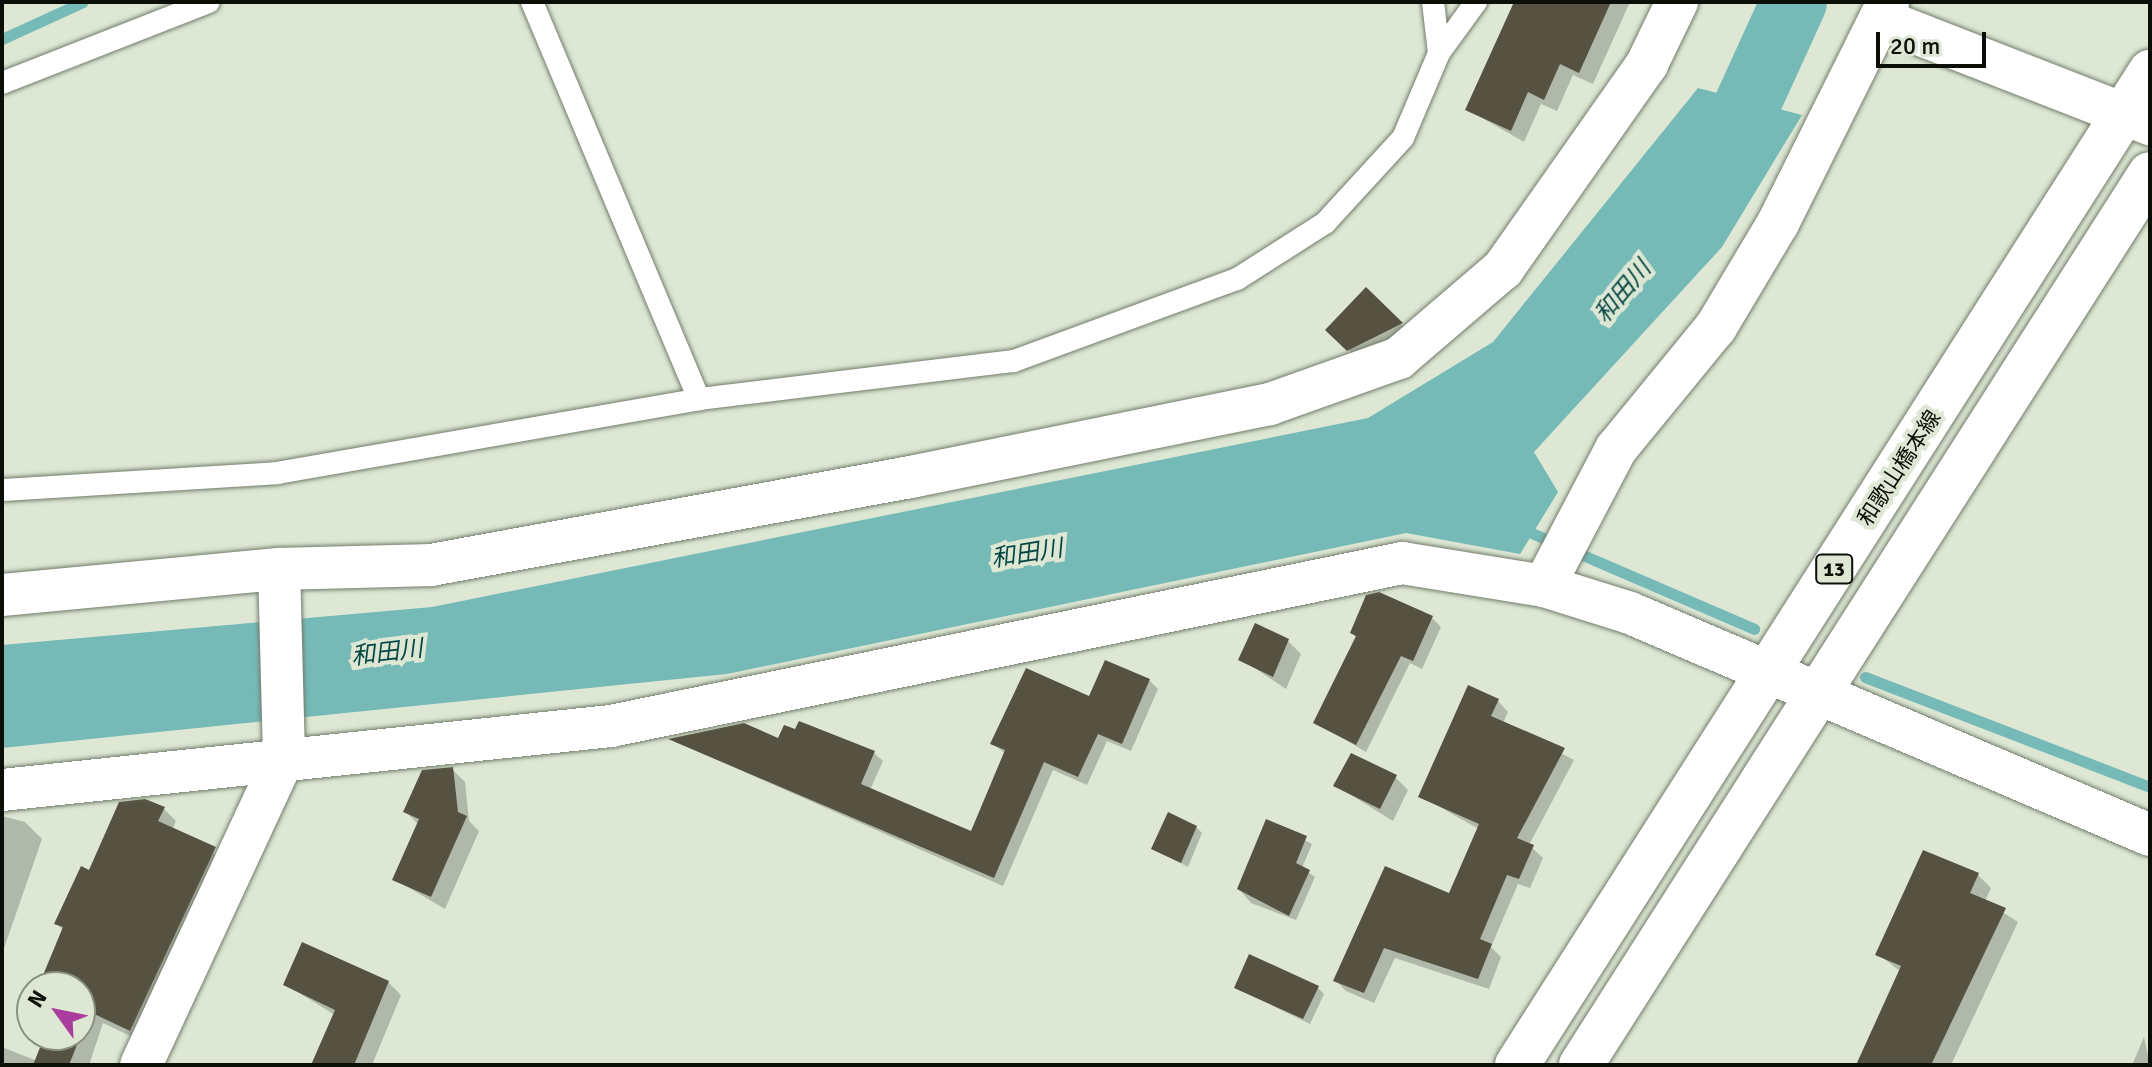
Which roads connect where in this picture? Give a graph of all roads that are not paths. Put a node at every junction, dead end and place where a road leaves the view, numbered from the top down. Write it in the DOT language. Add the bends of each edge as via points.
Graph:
graph roads {
  1 [pos="209,2"];
  2 [pos="532,2"];
  3 [pos="1433,2"];
  4 [pos="1476,2"];
  5 [pos="1677,2"];
  6 [pos="1884,11"];
  7 [pos="1439,53"];
  8 [pos="2150,72"];
  9 [pos="2,83"];
  10 [pos="2137,119"];
  11 [pos="2150,174"];
  12 [pos="699,399"];
  13 [pos="2,490"];
  14 [pos="278,578"];
  15 [pos="1544,586"];
  16 [pos="2,595"];
  17 [pos="1768,672"];
  18 [pos="1818,694"];
  19 [pos="284,757"];
  20 [pos="2,790"];
  21 [pos="2150,835"];
  22 [pos="141,1065"];
  23 [pos="1517,1065"];
  24 [pos="1581,1065"];
  1 -- 9 [label="lane"];
  2 -- 12 [label="lane"];
  3 -- 7 [label="lane"];
  4 -- 7 [label="lane"];
  5 -- 14 [label="street" via="1647,64 1503,269 1399,358 1270,404 911,477 431,565"];
  6 -- 10 [label="street"];
  6 -- 15 [label="street" via="1778,223 1716,327 1616,449"];
  7 -- 12 [label="lane" via="1403,138 1325,223 1237,279 1014,361"];
  8 -- 10 [label="main road, 和歌山橋本線 / 13"];
  10 -- 17 [label="main road, 和歌山橋本線 / 13"];
  11 -- 18 [label="main road, 13"];
  12 -- 13 [label="lane" via="277,473"];
  14 -- 16 [label="street"];
  14 -- 19 [label="street"];
  15 -- 17 [label="street" via="1630,613"];
  15 -- 19 [label="street" via="1402,563 611,726"];
  17 -- 18 [label="street"];
  17 -- 23 [label="main road, 和歌山橋本線 / 13"];
  18 -- 21 [label="street"];
  18 -- 24 [label="main road, 13"];
  19 -- 20 [label="street"];
  19 -- 22 [label="street"];
}
